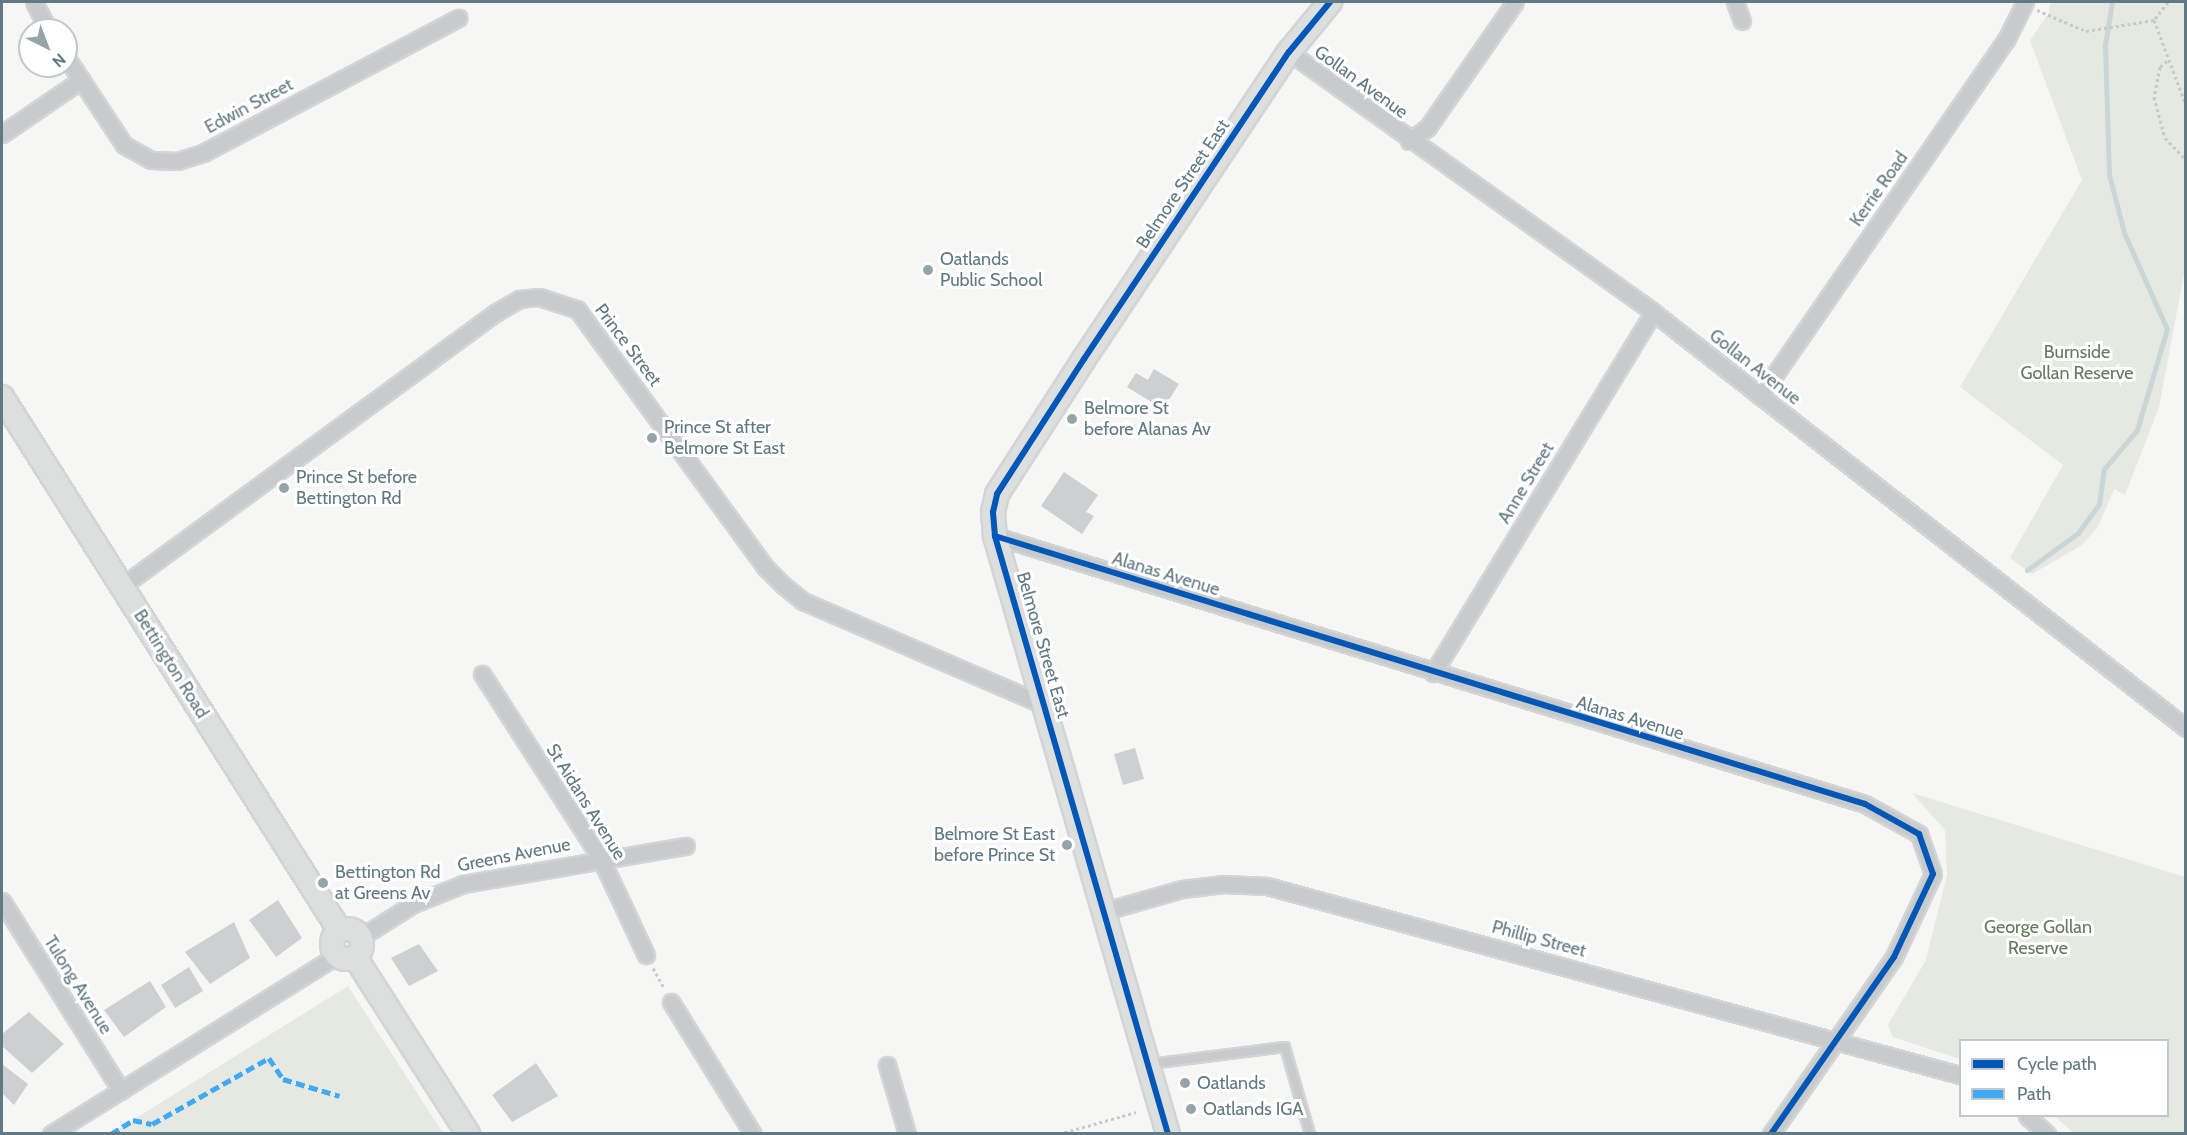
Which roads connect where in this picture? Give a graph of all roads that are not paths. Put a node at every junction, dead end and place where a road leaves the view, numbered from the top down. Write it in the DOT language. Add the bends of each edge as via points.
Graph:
graph roads {
  1 [pos="34,2"];
  2 [pos="1330,2"];
  3 [pos="1515,2"];
  4 [pos="1735,2"];
  5 [pos="2025,3"];
  6 [pos="42,18"];
  7 [pos="458,18"];
  8 [pos="1742,21"];
  9 [pos="1289,52"];
  10 [pos="78,75"];
  11 [pos="81,80"];
  12 [pos="2,134"];
  13 [pos="1409,141"];
  14 [pos="1653,312"];
  15 [pos="1761,396"];
  16 [pos="2,397"];
  17 [pos="995,536"];
  18 [pos="122,586"];
  19 [pos="1433,673"];
  20 [pos="482,674"];
  21 [pos="1045,705"];
  22 [pos="2186,728"];
  23 [pos="686,846"];
  24 [pos="600,859"];
  25 [pos="2,901"];
  26 [pos="1105,911"];
  27 [pos="348,945"];
  28 [pos="646,956"];
  29 [pos="671,1002"];
  30 [pos="1837,1040"];
  31 [pos="1148,1064"];
  32 [pos="887,1065"];
  33 [pos="1959,1075"];
  34 [pos="121,1091"];
  35 [pos="2028,1117"];
  36 [pos="51,1134"];
  37 [pos="468,1134"];
  38 [pos="753,1134"];
  39 [pos="907,1134"];
  40 [pos="1168,1134"];
  41 [pos="1310,1134"];
  42 [pos="1771,1134"];
  43 [pos="2047,1134"];
  1 -- 6 [label="street"];
  2 -- 9 [label="street, Belmore Street East"];
  3 -- 13 [label="street" via="1428,127"];
  4 -- 8 [label="street"];
  5 -- 15 [label="street, Kerrie Road" via="2006,40"];
  7 -- 11 [label="street, Edwin Street" via="203,153 177,161 151,160 131,151"];
  9 -- 13 [label="street, Gollan Avenue"];
  9 -- 17 [label="street, Belmore Street East" via="997,494"];
  10 -- 11 [label="street, Edwin Street"];
  11 -- 12 [label="street"];
  13 -- 14 [label="street, Gollan Avenue"];
  14 -- 15 [label="street, Gollan Avenue"];
  14 -- 19 [label="street, Anne Street"];
  15 -- 22 [label="street, Gollan Avenue"];
  16 -- 18 [label="street, Bettington Road"];
  17 -- 19 [label="street, Alanas Avenue"];
  17 -- 21 [label="street, Belmore Street East"];
  18 -- 21 [label="street, Prince Street" via="495,313 519,299 539,297 577,309 766,568 803,601"];
  18 -- 27 [label="street, Bettington Road"];
  19 -- 30 [label="street, Alanas Avenue" via="1865,804 1920,834 1933,873 1894,957"];
  20 -- 24 [label="street, St Aidans Avenue"];
  21 -- 26 [label="street, Belmore Street East"];
  23 -- 24 [label="street, Greens Avenue"];
  24 -- 27 [label="street, Greens Avenue" via="463,884 413,904"];
  24 -- 28 [label="street, St Aidans Avenue"];
  25 -- 34 [label="street, Tulong Avenue"];
  26 -- 30 [label="street, Phillip Street" via="1182,890 1224,884 1267,886"];
  26 -- 31 [label="street, Belmore Street East"];
  27 -- 34 [label="street, Greens Avenue"];
  27 -- 37 [label="street, Bettington Road"];
  29 -- 38 [label="street"];
  30 -- 33 [label="street, Phillip Street"];
  30 -- 42 [label="street, Alanas Avenue"];
  31 -- 40 [label="street, Belmore Street East"];
  31 -- 41 [label="lane" via="1285,1047"];
  32 -- 39 [label="street"];
  34 -- 36 [label="street, Greens Avenue"];
  35 -- 43 [label="street"];
}
